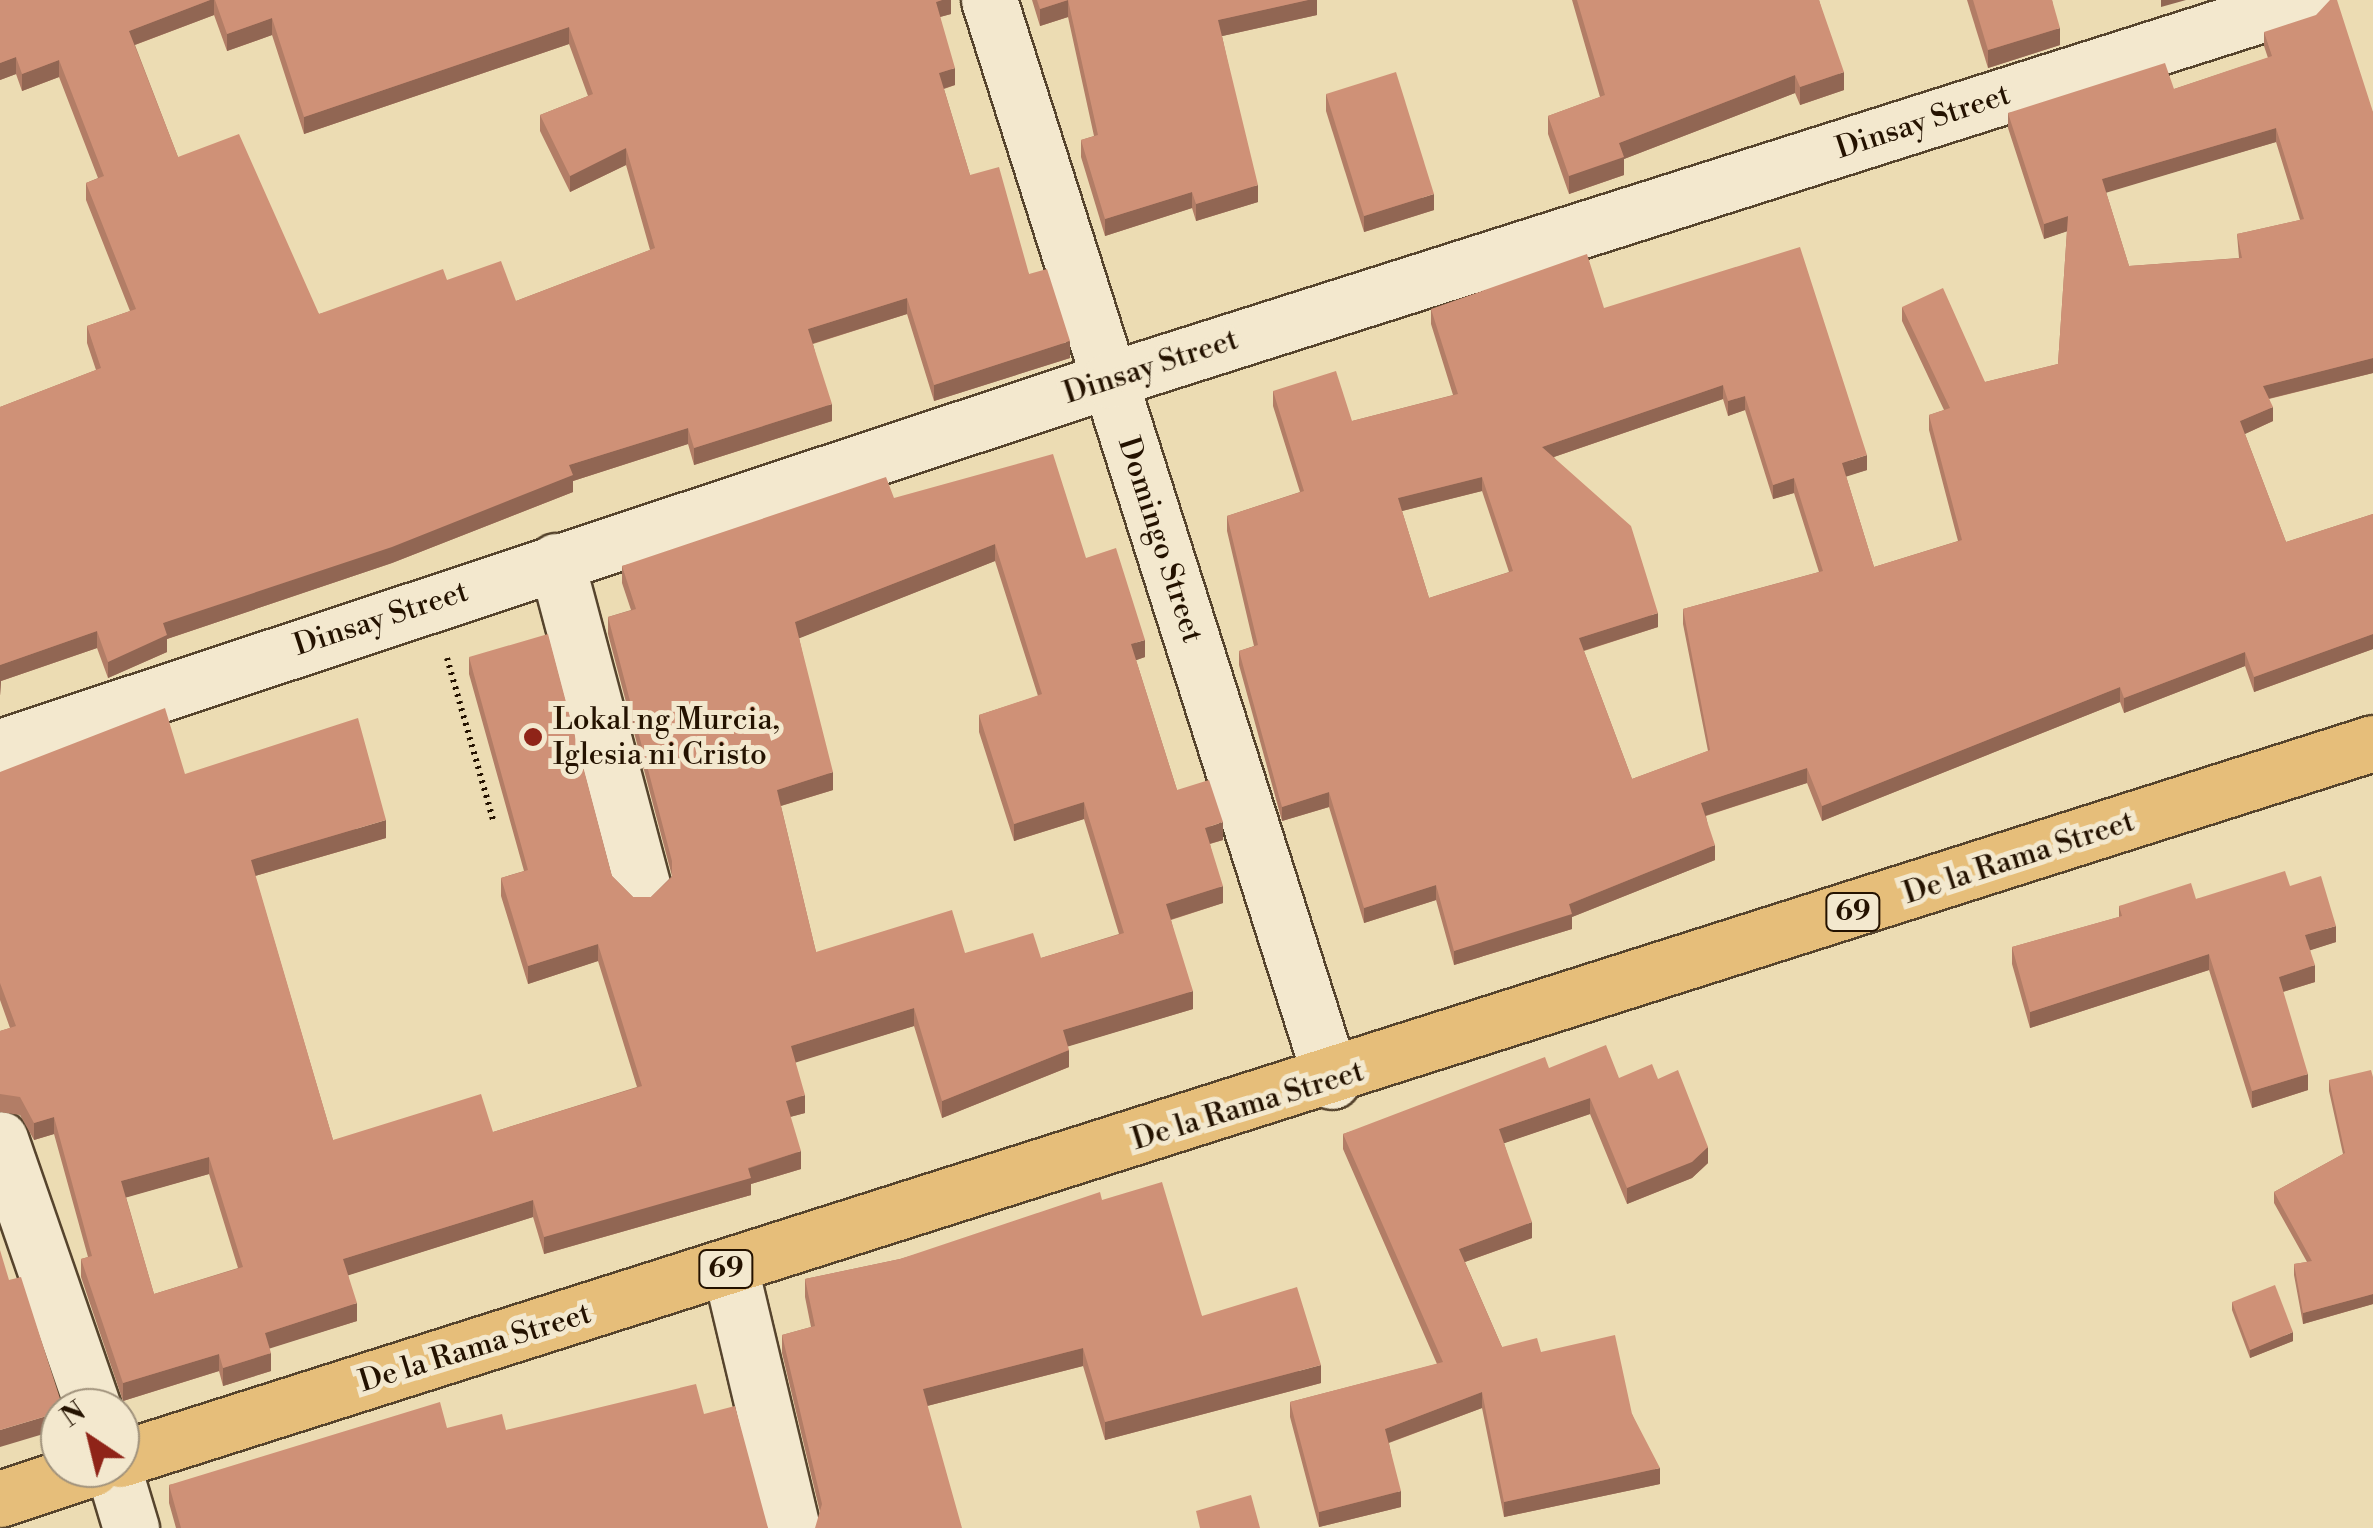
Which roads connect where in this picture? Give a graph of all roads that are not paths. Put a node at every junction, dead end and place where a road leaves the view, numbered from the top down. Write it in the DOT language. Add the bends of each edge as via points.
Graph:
graph roads {
  1 [pos="989,0"];
  2 [pos="2306,0"];
  3 [pos="1109,380"];
  4 [pos="556,562"];
  5 [pos="2373,742"];
  6 [pos="0,746"];
  7 [pos="642,885"];
  8 [pos="1332,1081"];
  9 [pos="0,1139"];
  10 [pos="730,1268"];
  11 [pos="86,1388"];
  12 [pos="140,1453"];
  13 [pos="40,1486"];
  14 [pos="119,1488"];
  15 [pos="0,1499"];
  16 [pos="130,1528"];
  17 [pos="792,1528"];
  1 -- 3 [label="street, Domingo Street"];
  2 -- 3 [label="street, Dinsay Street"];
  3 -- 4 [label="street, Dinsay Street"];
  3 -- 8 [label="street, Domingo Street"];
  4 -- 6 [label="street, Dinsay Street"];
  4 -- 7 [label="street"];
  5 -- 8 [label="highway, De la Rama Street / 69"];
  8 -- 10 [label="highway, De la Rama Street / 69"];
  9 -- 11 [label="street"];
  10 -- 12 [label="highway, De la Rama Street / 69"];
  10 -- 17 [label="street"];
  13 -- 15 [label="highway"];
  14 -- 16 [label="street"];
}
